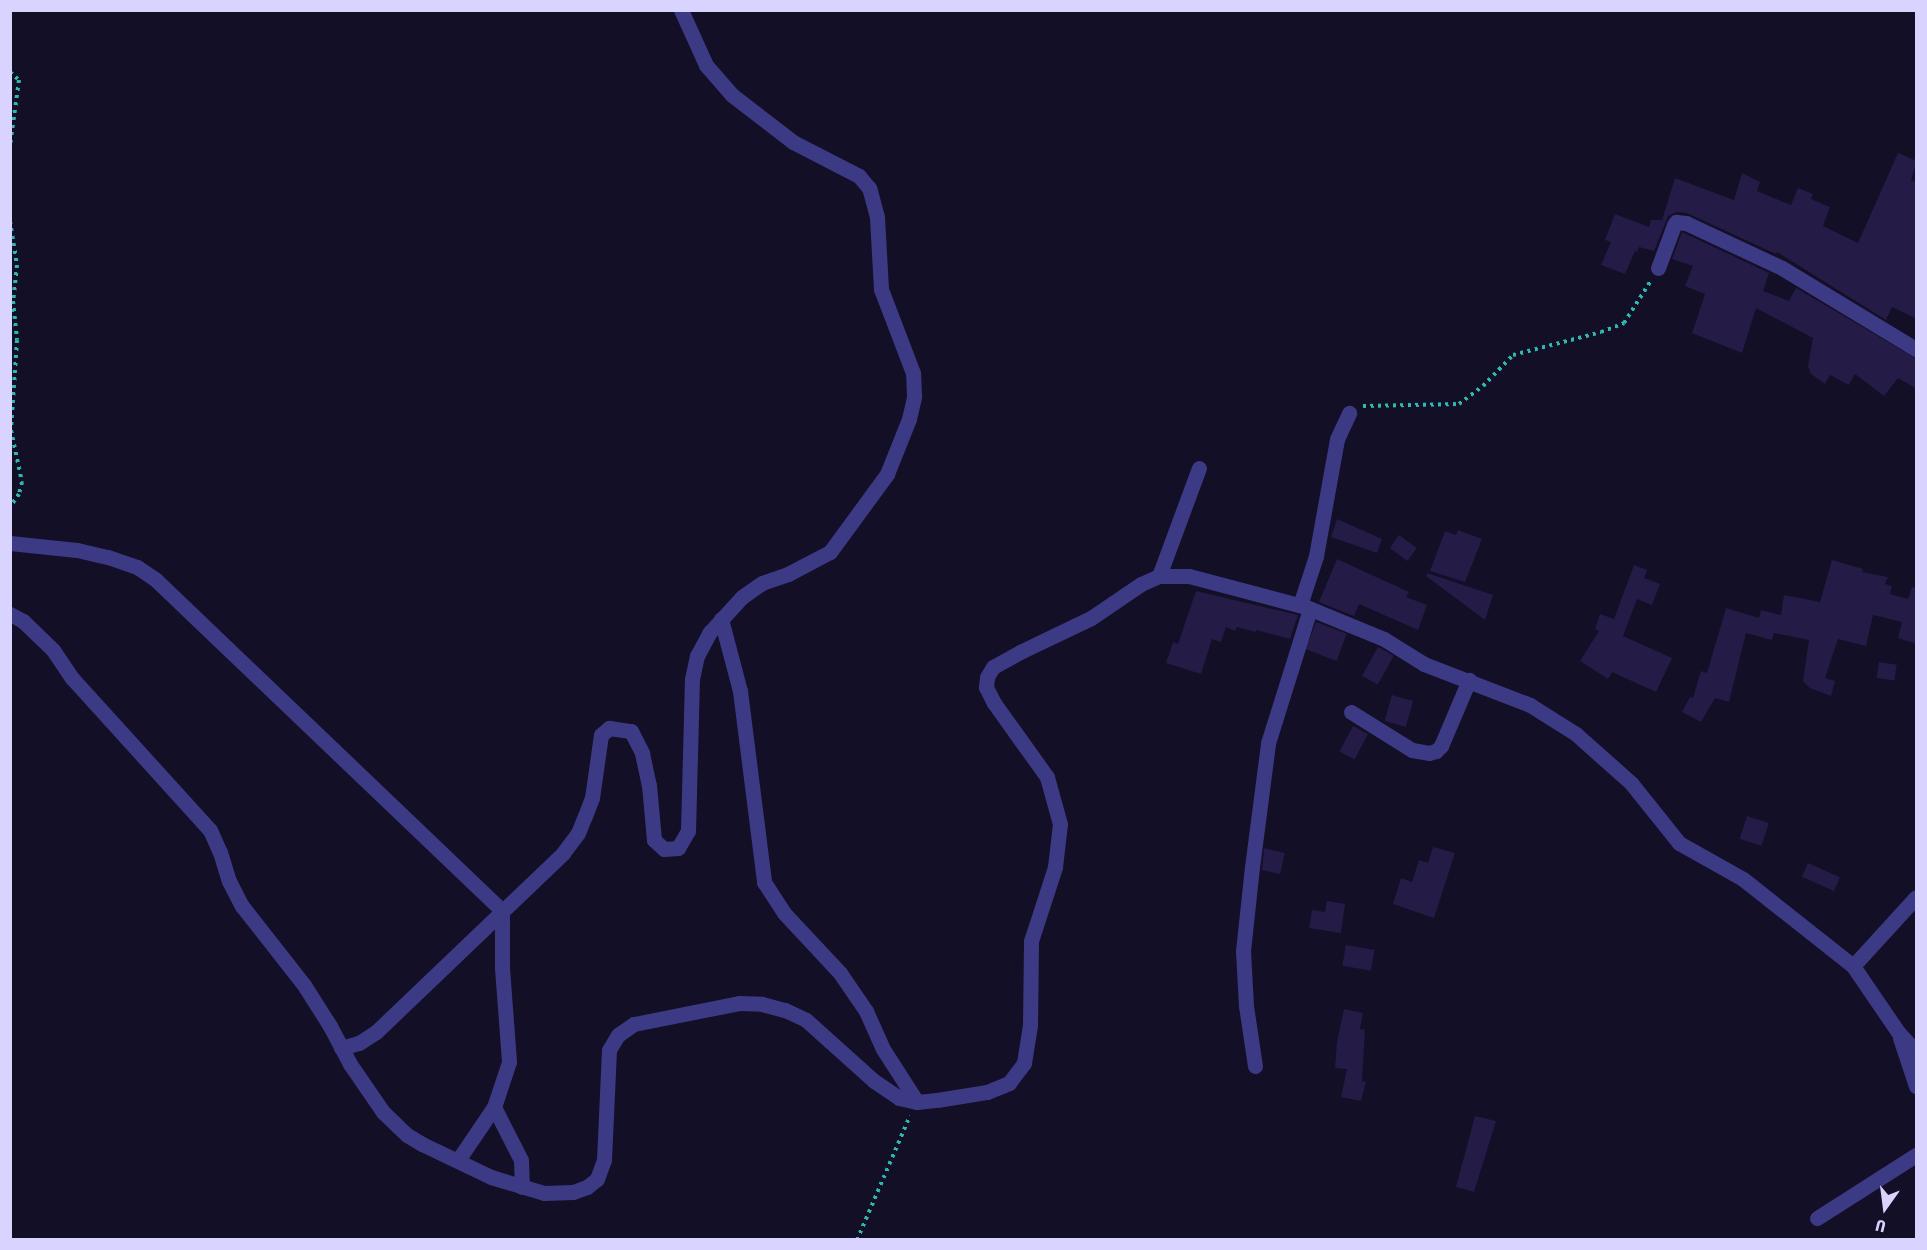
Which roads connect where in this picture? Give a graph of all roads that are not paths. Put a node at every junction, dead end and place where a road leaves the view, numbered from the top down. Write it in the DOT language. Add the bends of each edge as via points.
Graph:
graph roads {
  1 [pos="681,10"];
  2 [pos="1658,268"];
  3 [pos="1917,349"];
  4 [pos="1349,413"];
  5 [pos="1199,468"];
  6 [pos="10,543"];
  7 [pos="1159,576"];
  8 [pos="1305,607"];
  9 [pos="10,614"];
  10 [pos="721,619"];
  11 [pos="1469,680"];
  12 [pos="1351,712"];
  13 [pos="1917,897"];
  14 [pos="502,911"];
  15 [pos="1853,966"];
  16 [pos="1898,1032"];
  17 [pos="341,1048"];
  18 [pos="1917,1052"];
  19 [pos="1254,1066"];
  20 [pos="1917,1086"];
  21 [pos="917,1102"];
  22 [pos="494,1107"];
  23 [pos="1917,1155"];
  24 [pos="458,1160"];
  25 [pos="522,1187"];
  26 [pos="1817,1218"];
  1 -- 10 [label="street" via="706,65 732,95 793,142 859,176 869,188 877,217 881,289 913,373 914,397 900,445 887,474 844,535 830,552 762,583"];
  2 -- 3 [label="street" via="1674,225 1686,223 1782,268"];
  4 -- 8 [label="street" via="1337,439"];
  5 -- 7 [label="street"];
  6 -- 14 [label="street" via="108,557 156,579"];
  7 -- 8 [label="street" via="1189,576"];
  7 -- 21 [label="street" via="1091,618 1011,657 993,668 987,678 986,687 994,704 1047,777 1060,824 1055,867 1031,941 1030,1025 1024,1063 1009,1083 987,1092"];
  8 -- 11 [label="street" via="1384,639 1424,664"];
  8 -- 19 [label="street" via="1268,743 1243,951"];
  9 -- 17 [label="street" via="53,650 72,678 210,830 242,906 304,985"];
  10 -- 14 [label="street" via="697,656 692,679 688,831 684,841 678,848 664,849 654,840 650,785 642,753 631,731 609,728 601,735 592,798 578,833 541,876"];
  10 -- 21 [label="street" via="740,691 764,882 784,913 840,973"];
  11 -- 12 [label="street" via="1441,746 1429,753 1412,750"];
  11 -- 15 [label="street" via="1530,705 1576,734 1631,783 1679,843 1743,879"];
  13 -- 15 [label="street"];
  14 -- 17 [label="street" via="376,1032"];
  14 -- 22 [label="street" via="502,968 510,1053"];
  15 -- 16 [label="street"];
  16 -- 18 [label="street"];
  16 -- 20 [label="street"];
  17 -- 24 [label="street" via="383,1112 407,1135"];
  21 -- 25 [label="street" via="899,1098 874,1081 820,1030 785,1010 739,1004 634,1024 618,1035 609,1050 604,1160 597,1179 573,1192 544,1193"];
  22 -- 24 [label="street"];
  22 -- 25 [label="street" via="521,1160"];
  23 -- 26 [label="street"];
  24 -- 25 [label="street"];
}
